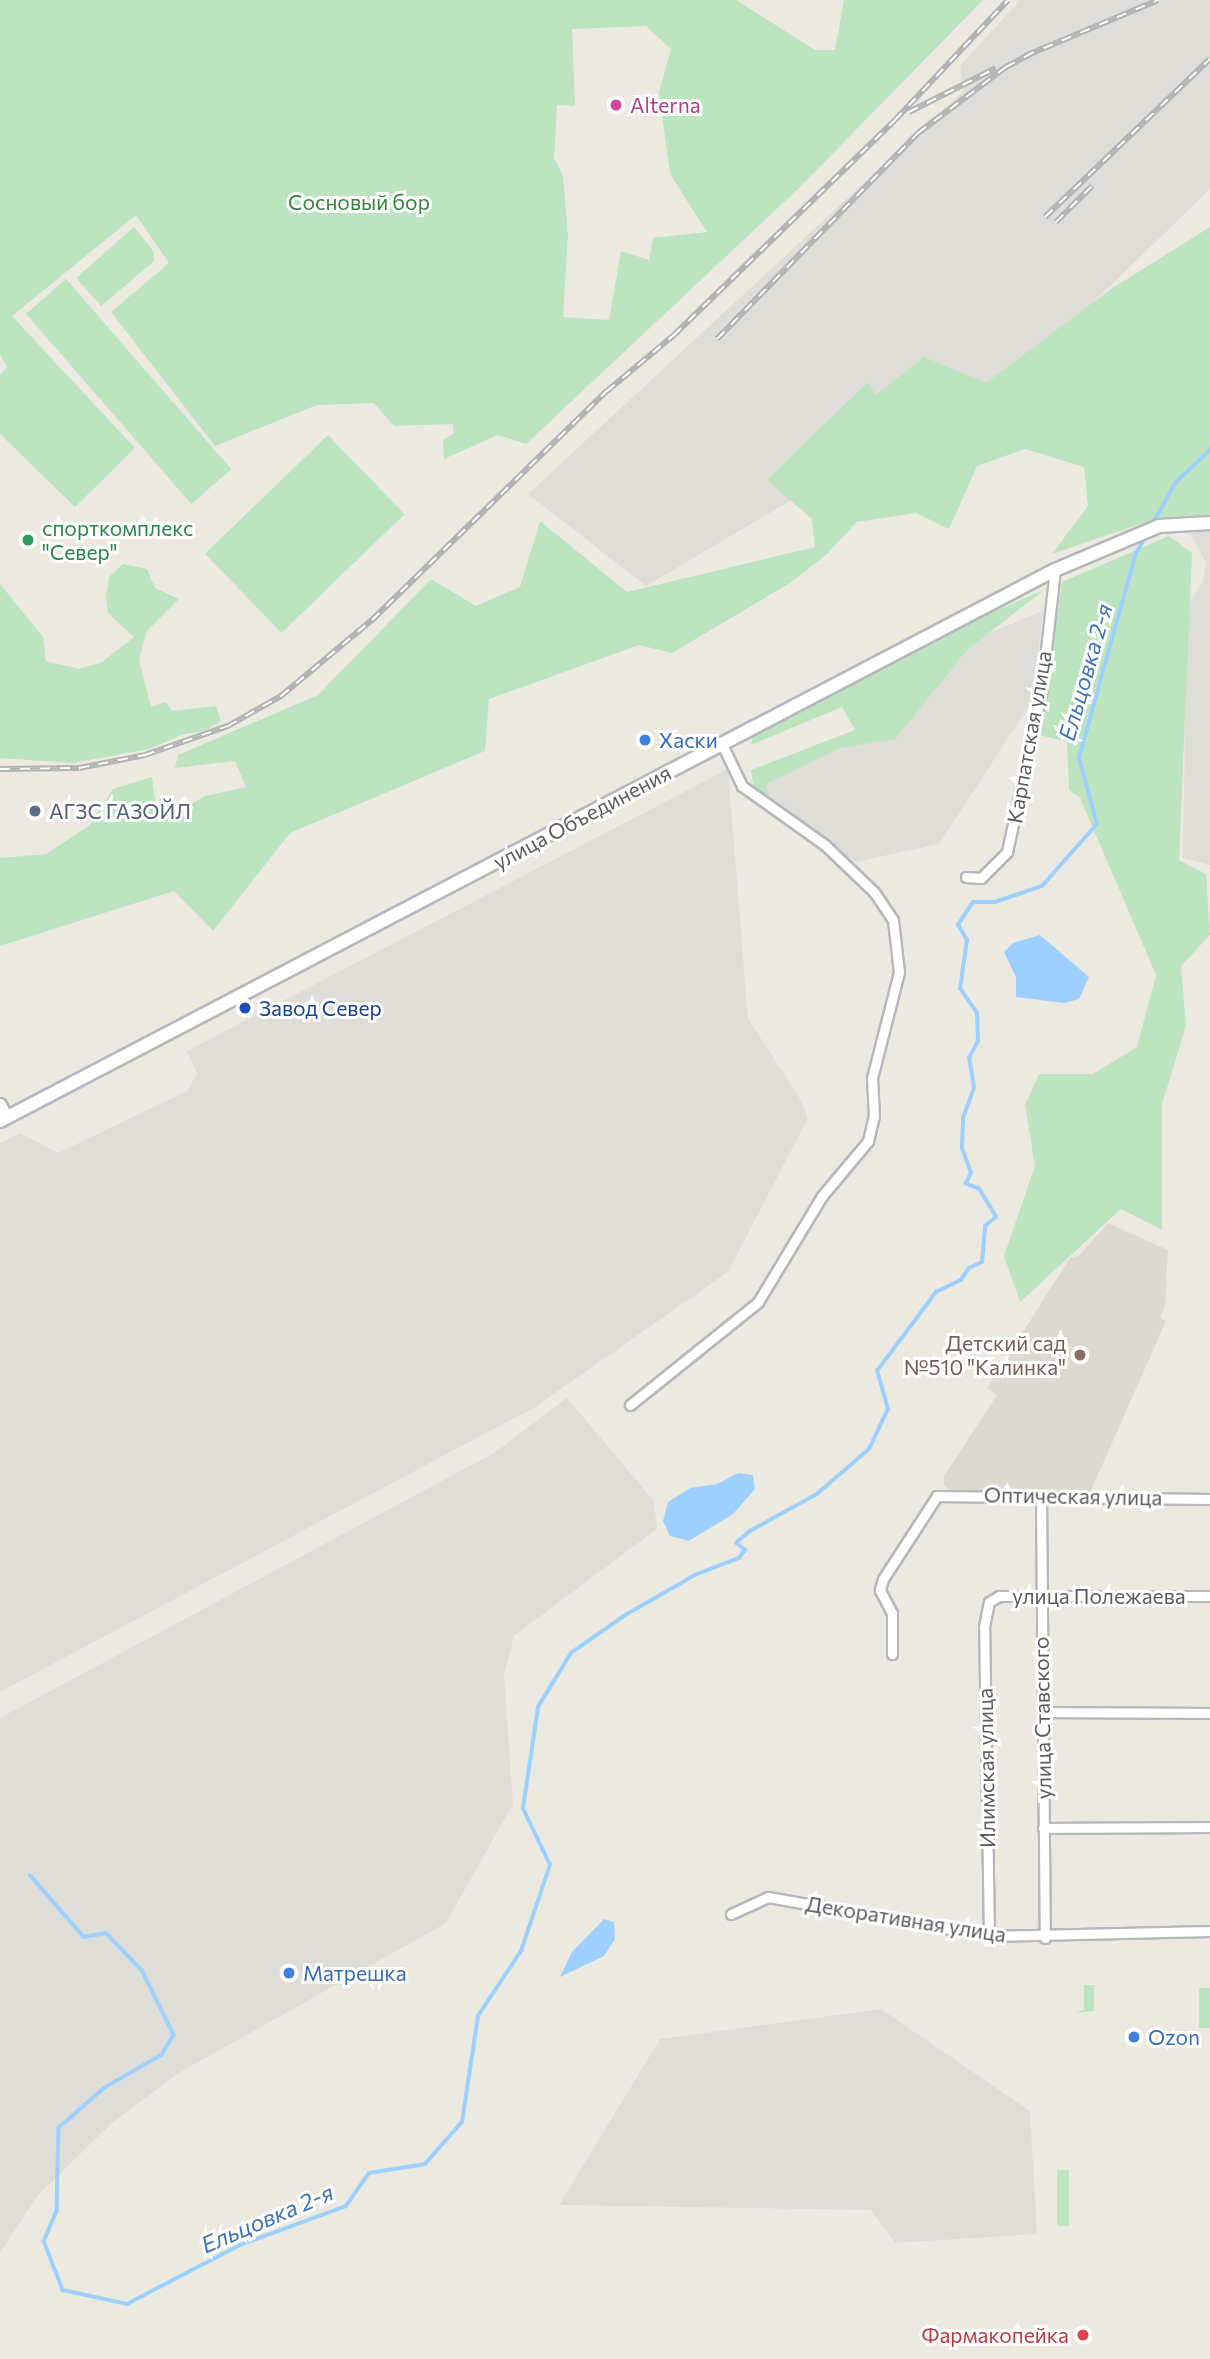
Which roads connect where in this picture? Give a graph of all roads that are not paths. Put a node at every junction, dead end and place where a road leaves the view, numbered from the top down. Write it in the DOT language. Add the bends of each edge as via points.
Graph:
graph roads {
  1 [pos="1210,523"];
  2 [pos="1055,570"];
  3 [pos="722,744"];
  4 [pos="966,877"];
  5 [pos="0,1105"];
  6 [pos="3,1119"];
  7 [pos="631,1405"];
  8 [pos="1041,1497"];
  9 [pos="1210,1499"];
  10 [pos="1040,1596"];
  11 [pos="1210,1597"];
  12 [pos="989,1602"];
  13 [pos="892,1654"];
  14 [pos="1043,1712"];
  15 [pos="1210,1713"];
  16 [pos="1210,1827"];
  17 [pos="1043,1828"];
  18 [pos="732,1914"];
  19 [pos="1210,1931"];
  20 [pos="989,1936"];
  21 [pos="1045,1938"];
  1 -- 2 [label="main road, улица Объединения" via="1159,526"];
  2 -- 3 [label="main road, улица Объединения"];
  2 -- 4 [label="street, Карпатская улица" via="1041,694 1007,852 981,878"];
  3 -- 6 [label="main road, улица Объединения"];
  3 -- 7 [label="street" via="742,786 825,845 874,892 893,920 899,972 872,1078 874,1116 868,1141 822,1196 758,1302"];
  5 -- 6 [label="main road"];
  8 -- 9 [label="street, Оптическая улица"];
  8 -- 10 [label="street, улица Ставского"];
  8 -- 13 [label="street, Оптическая улица" via="937,1496 883,1579 880,1590 892,1613"];
  10 -- 11 [label="street, улица Полежаева"];
  10 -- 12 [label="street, улица Полежаева" via="999,1596"];
  10 -- 14 [label="street, улица Ставского"];
  12 -- 20 [label="street, Илимская улица" via="984,1627"];
  14 -- 15 [label="street"];
  14 -- 17 [label="street, улица Ставского"];
  16 -- 17 [label="street"];
  17 -- 21 [label="street, улица Ставского"];
  18 -- 20 [label="street, Декоративная улица" via="768,1897"];
  19 -- 21 [label="street, Декоративная улица"];
  20 -- 21 [label="street, Декоративная улица"];
}
